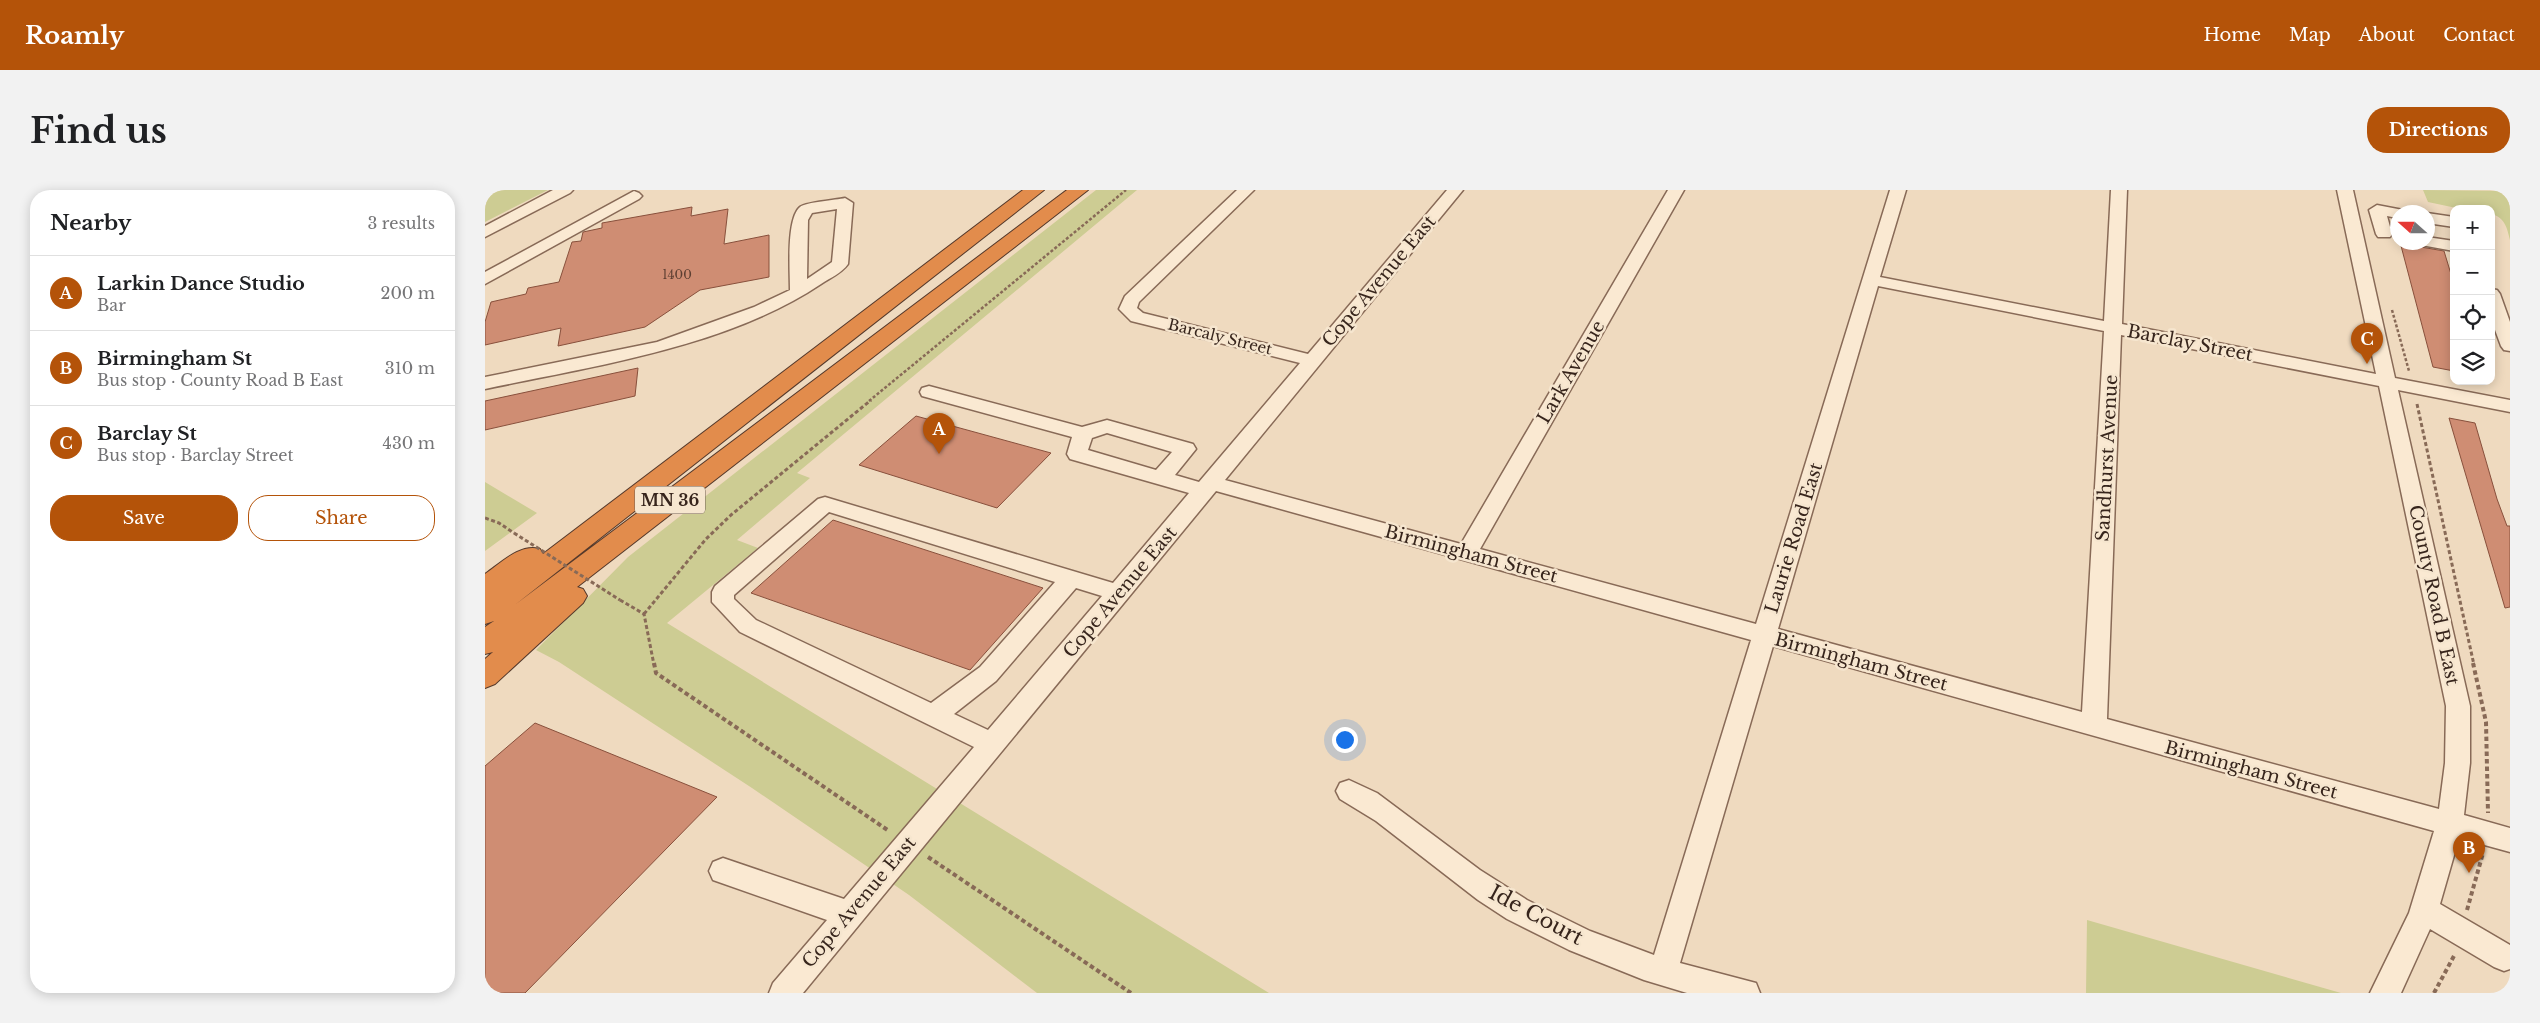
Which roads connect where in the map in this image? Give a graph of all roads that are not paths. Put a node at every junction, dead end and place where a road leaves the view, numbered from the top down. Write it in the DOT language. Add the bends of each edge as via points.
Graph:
graph roads {
  1 [pos="565,190"];
  2 [pos="1035,190"];
  3 [pos="1079,190"];
  4 [pos="1246,190"];
  5 [pos="1455,190"];
  6 [pos="1676,190"];
  7 [pos="1898,190"];
  8 [pos="2119,190"];
  9 [pos="2345,190"];
  10 [pos="634,196"];
  11 [pos="2390,212"];
  12 [pos="2435,219"];
  13 [pos="2450,221"];
  14 [pos="2354,230"];
  15 [pos="485,232"];
  16 [pos="2390,234"];
  17 [pos="2390,236"];
  18 [pos="2435,243"];
  19 [pos="2450,245"];
  20 [pos="485,279"];
  21 [pos="1871,280"];
  22 [pos="798,292"];
  23 [pos="2500,306"];
  24 [pos="2112,328"];
  25 [pos="2510,346"];
  26 [pos="856,359"];
  27 [pos="1313,361"];
  28 [pos="2388,382"];
  29 [pos="485,383"];
  30 [pos="929,392"];
  31 [pos="2510,406"];
  32 [pos="748,410"];
  33 [pos="1083,434"];
  34 [pos="1161,478"];
  35 [pos="1209,487"];
  36 [pos="1467,553"];
  37 [pos="1071,579"];
  38 [pos="485,588"];
  39 [pos="1119,593"];
  40 [pos="485,613"];
  41 [pos="1765,635"];
  42 [pos="485,644"];
  43 [pos="485,676"];
  44 [pos="933,716"];
  45 [pos="2094,726"];
  46 [pos="992,744"];
  47 [pos="1349,791"];
  48 [pos="2451,825"];
  49 [pos="2510,840"];
  50 [pos="723,871"];
  51 [pos="2425,910"];
  52 [pos="849,914"];
  53 [pos="2504,957"];
  54 [pos="1663,972"];
  55 [pos="784,993"];
  56 [pos="1745,993"];
  57 [pos="2385,993"];
  1 -- 15 [label="street"];
  2 -- 32 [label="highway, MN 36"];
  3 -- 26 [label="highway, MN 36"];
  4 -- 27 [label="street, Barcaly Street" via="1131,300 1128,310 1137,317"];
  5 -- 27 [label="street, Cope Avenue East"];
  6 -- 36 [label="street, Lark Avenue"];
  7 -- 21 [label="street, Laurie Road East"];
  8 -- 24 [label="street, Sandhurst Avenue"];
  9 -- 14 [label="street, County Road B East"];
  10 -- 20 [label="street"];
  11 -- 16 [label="street" via="2377,210"];
  12 -- 13 [label="street"];
  14 -- 17 [label="street"];
  14 -- 28 [label="street, County Road B East"];
  18 -- 19 [label="street"];
  21 -- 24 [label="street, Barclay Street"];
  21 -- 41 [label="street, Laurie Road East"];
  22 -- 22 [label="street" via="840,264 845,204 806,209 800,220"];
  22 -- 29 [label="street" via="760,311 662,346"];
  23 -- 25 [label="street"];
  24 -- 28 [label="street, Barclay Street"];
  24 -- 45 [label="street, Sandhurst Avenue"];
  26 -- 42 [label="highway, MN 36"];
  26 -- 43 [label="highway" via="631,545"];
  27 -- 35 [label="street, Cope Avenue East"];
  28 -- 31 [label="street, Barclay Street"];
  28 -- 48 [label="street, County Road B East" via="2457,706 2457,768"];
  30 -- 33 [label="street"];
  32 -- 38 [label="highway" via="665,463"];
  32 -- 40 [label="highway, MN 36"];
  33 -- 34 [label="street, Birmingham Street" via="1077,454"];
  33 -- 34 [label="street" via="1107,426 1186,449"];
  34 -- 35 [label="street, Birmingham Street"];
  35 -- 36 [label="street, Birmingham Street"];
  35 -- 39 [label="street, Cope Avenue East"];
  36 -- 41 [label="street, Birmingham Street"];
  37 -- 39 [label="street"];
  37 -- 44 [label="street" via="988,674"];
  37 -- 44 [label="street" via="825,504 723,592 723,602 748,626"];
  39 -- 46 [label="street, Cope Avenue East"];
  41 -- 45 [label="street, Birmingham Street"];
  41 -- 54 [label="street, Laurie Road East"];
  44 -- 46 [label="street"];
  45 -- 48 [label="street, Birmingham Street"];
  46 -- 52 [label="street, Cope Avenue East"];
  47 -- 54 [label="street, Ide Court" via="1372,803 1489,891 1579,939"];
  48 -- 49 [label="street, Birmingham Street"];
  48 -- 51 [label="street, County Road B East"];
  50 -- 52 [label="street"];
  51 -- 53 [label="street"];
  51 -- 57 [label="street, County Road B East" via="2411,946"];
  52 -- 55 [label="street, Cope Avenue East"];
  54 -- 56 [label="street, Ide Court"];
}
